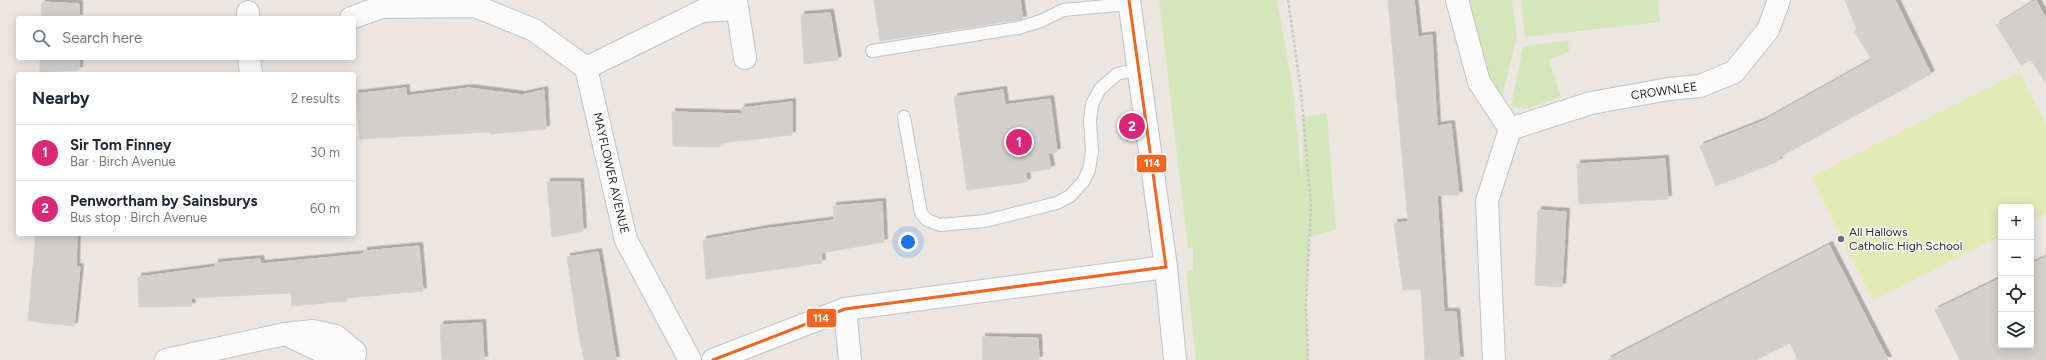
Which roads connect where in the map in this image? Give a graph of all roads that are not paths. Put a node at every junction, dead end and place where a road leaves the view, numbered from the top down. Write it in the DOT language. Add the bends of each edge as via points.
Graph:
graph roads {
  1 [pos="1457,0"];
  2 [pos="1779,0"];
  3 [pos="1129,2"];
  4 [pos="737,4"];
  5 [pos="356,16"];
  6 [pos="872,51"];
  7 [pos="745,58"];
  8 [pos="249,60"];
  9 [pos="586,68"];
  10 [pos="1139,69"];
  11 [pos="251,72"];
  12 [pos="904,117"];
  13 [pos="1510,129"];
  14 [pos="1166,267"];
  15 [pos="845,309"];
  16 [pos="285,334"];
  17 [pos="166,360"];
  18 [pos="334,360"];
  19 [pos="354,360"];
  20 [pos="690,360"];
  21 [pos="713,360"];
  22 [pos="850,360"];
  23 [pos="1175,360"];
  24 [pos="1494,360"];
  1 -- 13 [label="street" via="1479,82"];
  2 -- 13 [label="street, CROWNLEE" via="1768,30 1734,72 1700,86 1591,103"];
  3 -- 6 [label="lane" via="1063,10 1041,21 1018,28"];
  3 -- 10 [label="street"];
  4 -- 7 [label="street"];
  4 -- 9 [label="street" via="702,11"];
  5 -- 9 [label="street" via="382,7 475,6 534,30"];
  8 -- 11 [label="street"];
  9 -- 20 [label="street, MAYFLOWER AVENUE" via="626,240"];
  10 -- 12 [label="lane" via="1117,74 1100,89 1092,104 1092,151 1089,170 1083,182 1070,196 1057,203 985,221 940,225 927,220 921,213"];
  10 -- 14 [label="street"];
  13 -- 24 [label="street" via="1487,201"];
  14 -- 15 [label="street"];
  14 -- 23 [label="street"];
  15 -- 21 [label="street"];
  15 -- 22 [label="street"];
  16 -- 17 [label="street"];
  16 -- 18 [label="street" via="326,353"];
  16 -- 19 [label="street" via="314,331 336,336 355,352"];
}
